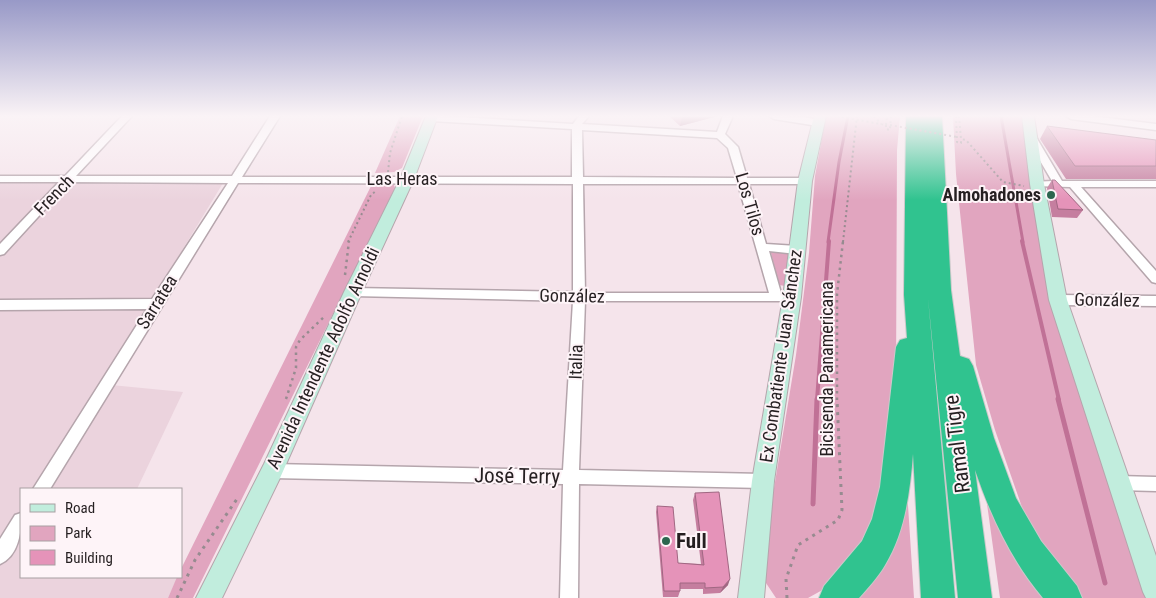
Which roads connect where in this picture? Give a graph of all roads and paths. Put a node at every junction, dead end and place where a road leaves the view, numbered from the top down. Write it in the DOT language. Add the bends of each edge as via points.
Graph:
graph roads {
  1 [pos="102,144"];
  2 [pos="258,144"];
  3 [pos="393,144"];
  4 [pos="421,144"];
  5 [pos="579,144"];
  6 [pos="730,144"];
  7 [pos="814,144"];
  8 [pos="854,144"];
  9 [pos="916,144"];
  10 [pos="933,144"];
  11 [pos="969,144"];
  12 [pos="1032,144"];
  13 [pos="1035,144"];
  14 [pos="0,179"];
  15 [pos="70,179"];
  16 [pos="236,179"];
  17 [pos="386,179"];
  18 [pos="407,179"];
  19 [pos="577,180"];
  20 [pos="744,181"];
  21 [pos="805,181"];
  22 [pos="1017,184"];
  23 [pos="1037,184"];
  24 [pos="1059,184"];
  25 [pos="1073,184"];
  26 [pos="1156,184"];
  27 [pos="762,247"];
  28 [pos="797,250"];
  29 [pos="0,251"];
  30 [pos="1156,279"];
  31 [pos="348,286"];
  32 [pos="927,293"];
  33 [pos="579,297"];
  34 [pos="784,297"];
  35 [pos="1058,300"];
  36 [pos="1156,301"];
  37 [pos="156,304"];
  38 [pos="0,305"];
  39 [pos="325,317"];
  40 [pos="283,406"];
  41 [pos="272,471"];
  42 [pos="571,476"];
  43 [pos="763,481"];
  44 [pos="1118,483"];
  45 [pos="1156,484"];
  46 [pos="42,488"];
  47 [pos="242,492"];
  48 [pos="20,523"];
  49 [pos="0,555"];
  50 [pos="1156,592"];
  51 [pos="177,598"];
  52 [pos="209,598"];
  53 [pos="569,598"];
  54 [pos="751,598"];
  55 [pos="786,598"];
  56 [pos="836,598"];
  57 [pos="938,598"];
  58 [pos="975,598"];
  59 [pos="1065,598"];
  1 -- 15 [label="street, French"];
  2 -- 16 [label="street, Sarratea"];
  3 -- 17 [label="path"];
  4 -- 18 [label="street, Avenida Intendente Adolfo Arnoldi"];
  5 -- 19 [label="street, Italia"];
  6 -- 20 [label="street, Los Tilos"];
  7 -- 21 [label="street, Ex Combatiente Juan Sánchez"];
  8 -- 55 [label="path, Bicisenda Panamericana" via="837,294 836,377 842,510 838,520 798,545 786,579"];
  9 -- 32 [label="highway"];
  10 -- 32 [label="highway"];
  11 -- 22 [label="path" via="1003,182"];
  12 -- 23 [label="street"];
  13 -- 24 [label="street"];
  14 -- 15 [label="street, Las Heras"];
  15 -- 16 [label="street, Las Heras"];
  15 -- 29 [label="street, French"];
  16 -- 17 [label="street, Las Heras"];
  16 -- 37 [label="street, Sarratea"];
  17 -- 18 [label="street, Las Heras"];
  17 -- 31 [label="path" via="371,194 349,239"];
  18 -- 19 [label="street, Las Heras"];
  18 -- 31 [label="street, Avenida Intendente Adolfo Arnoldi"];
  19 -- 20 [label="street, Las Heras"];
  19 -- 33 [label="street, Italia"];
  20 -- 21 [label="street, Las Heras"];
  20 -- 27 [label="street, Los Tilos"];
  21 -- 28 [label="street, Ex Combatiente Juan Sánchez"];
  23 -- 24 [label="street"];
  23 -- 35 [label="street"];
  24 -- 25 [label="street"];
  25 -- 26 [label="street"];
  25 -- 30 [label="street"];
  27 -- 28 [label="street"];
  27 -- 34 [label="street, Los Tilos"];
  28 -- 34 [label="street, Ex Combatiente Juan Sánchez"];
  31 -- 33 [label="street, González"];
  31 -- 41 [label="street, Avenida Intendente Adolfo Arnoldi"];
  32 -- 56 [label="highway" via="904,385 895,487 888,519 874,553"];
  32 -- 57 [label="highway, Ramal Tigre"];
  32 -- 58 [label="highway, Ramal Tigre"];
  32 -- 59 [label="highway" via="997,489 1029,553"];
  33 -- 34 [label="street, González"];
  33 -- 42 [label="street, Italia"];
  34 -- 43 [label="street, Ex Combatiente Juan Sánchez"];
  35 -- 36 [label="street, González"];
  35 -- 44 [label="street"];
  37 -- 38 [label="street"];
  37 -- 46 [label="street, Sarratea"];
  39 -- 40 [label="path" via="296,347 296,368"];
  41 -- 42 [label="street, José Terry"];
  41 -- 52 [label="street, Avenida Intendente Adolfo Arnoldi"];
  42 -- 43 [label="street, José Terry"];
  42 -- 53 [label="street, Italia"];
  43 -- 54 [label="street, Ex Combatiente Juan Sánchez"];
  44 -- 45 [label="street"];
  44 -- 50 [label="street"];
  47 -- 51 [label="path" via="195,560"];
  48 -- 49 [label="street"];
}
